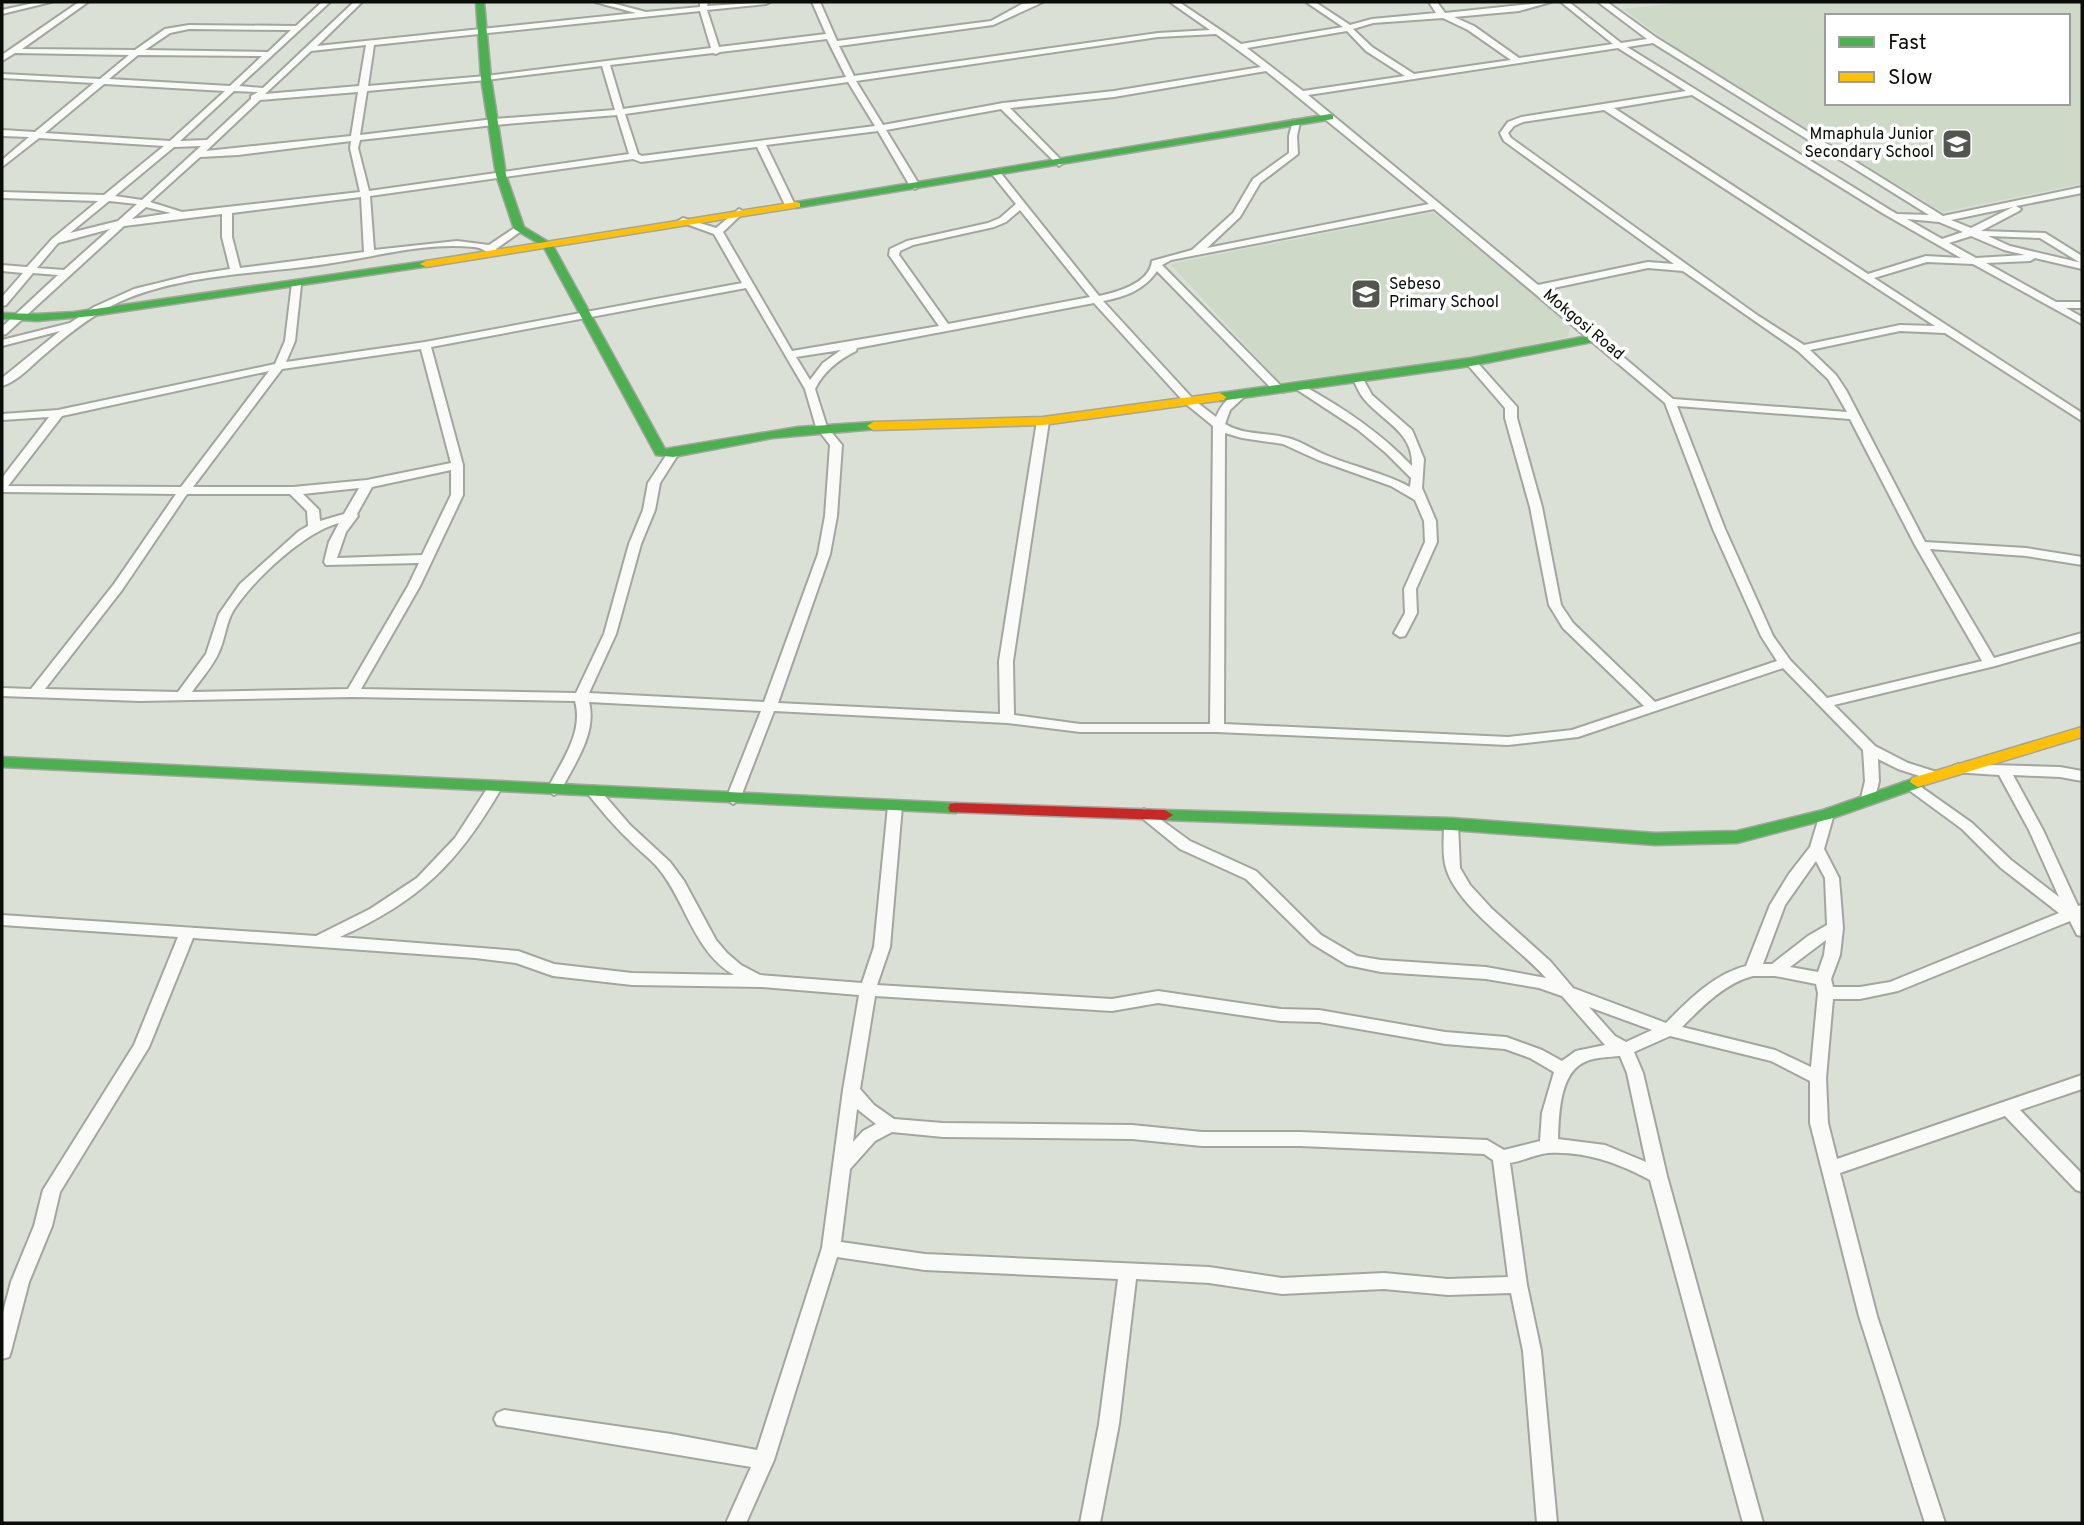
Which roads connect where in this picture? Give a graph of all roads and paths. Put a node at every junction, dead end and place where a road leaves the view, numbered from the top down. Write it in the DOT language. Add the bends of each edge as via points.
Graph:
graph roads {
  1 [pos="47,2"];
  2 [pos="84,2"];
  3 [pos="326,2"];
  4 [pos="358,2"];
  5 [pos="480,2"];
  6 [pos="599,2"];
  7 [pos="766,2"];
  8 [pos="816,2"];
  9 [pos="1039,2"];
  10 [pos="1174,2"];
  11 [pos="1310,2"];
  12 [pos="1433,2"];
  13 [pos="1547,2"];
  14 [pos="1565,2"];
  15 [pos="1602,2"];
  16 [pos="704,5"];
  17 [pos="2,12"];
  18 [pos="1440,13"];
  19 [pos="652,14"];
  20 [pos="598,20"];
  21 [pos="1349,27"];
  22 [pos="296,29"];
  23 [pos="1216,32"];
  24 [pos="482,33"];
  25 [pos="833,40"];
  26 [pos="1654,40"];
  27 [pos="370,43"];
  28 [pos="1619,45"];
  29 [pos="1240,47"];
  30 [pos="308,49"];
  31 [pos="15,51"];
  32 [pos="137,52"];
  33 [pos="716,52"];
  34 [pos="269,54"];
  35 [pos="2,59"];
  36 [pos="1518,61"];
  37 [pos="605,64"];
  38 [pos="1269,68"];
  39 [pos="2,76"];
  40 [pos="1413,77"];
  41 [pos="486,78"];
  42 [pos="851,79"];
  43 [pos="103,80"];
  44 [pos="232,89"];
  45 [pos="363,89"];
  46 [pos="262,90"];
  47 [pos="1696,92"];
  48 [pos="1301,94"];
  49 [pos="254,98"];
  50 [pos="1003,106"];
  51 [pos="1606,107"];
  52 [pos="618,111"];
  53 [pos="1330,117"];
  54 [pos="494,122"];
  55 [pos="1296,122"];
  56 [pos="880,128"];
  57 [pos="2,133"];
  58 [pos="37,135"];
  59 [pos="355,138"];
  60 [pos="210,143"];
  61 [pos="172,144"];
  62 [pos="761,145"];
  63 [pos="198,154"];
  64 [pos="634,156"];
  65 [pos="2,163"];
  66 [pos="1059,163"];
  67 [pos="996,173"];
  68 [pos="500,175"];
  69 [pos="163,185"];
  70 [pos="915,186"];
  71 [pos="2082,190"];
  72 [pos="365,194"];
  73 [pos="2,195"];
  74 [pos="2035,199"];
  75 [pos="104,200"];
  76 [pos="144,203"];
  77 [pos="790,205"];
  78 [pos="1020,205"];
  79 [pos="1435,206"];
  80 [pos="227,211"];
  81 [pos="739,212"];
  82 [pos="1888,212"];
  83 [pos="181,213"];
  84 [pos="1941,219"];
  85 [pos="683,222"];
  86 [pos="122,223"];
  87 [pos="519,229"];
  88 [pos="1972,231"];
  89 [pos="718,232"];
  90 [pos="1928,234"];
  91 [pos="55,241"];
  92 [pos="1941,242"];
  93 [pos="548,244"];
  94 [pos="1655,246"];
  95 [pos="492,250"];
  96 [pos="1195,253"];
  97 [pos="369,255"];
  98 [pos="2050,257"];
  99 [pos="2079,258"];
  100 [pos="1926,259"];
  101 [pos="38,261"];
  102 [pos="1973,261"];
  103 [pos="1155,263"];
  104 [pos="1648,265"];
  105 [pos="2082,265"];
  106 [pos="2,267"];
  107 [pos="1689,269"];
  108 [pos="30,271"];
  109 [pos="65,273"];
  110 [pos="236,273"];
  111 [pos="1867,277"];
  112 [pos="296,285"];
  113 [pos="748,285"];
  114 [pos="1538,288"];
  115 [pos="1096,299"];
  116 [pos="2,303"];
  117 [pos="2053,305"];
  118 [pos="2082,305"];
  119 [pos="1916,307"];
  120 [pos="90,312"];
  121 [pos="9,317"];
  122 [pos="586,317"];
  123 [pos="2082,321"];
  124 [pos="73,324"];
  125 [pos="945,327"];
  126 [pos="1900,328"];
  127 [pos="1948,330"];
  128 [pos="2,332"];
  129 [pos="1598,338"];
  130 [pos="2,343"];
  131 [pos="863,344"];
  132 [pos="425,345"];
  133 [pos="1802,349"];
  134 [pos="789,355"];
  135 [pos="1471,362"];
  136 [pos="279,366"];
  137 [pos="1358,379"];
  138 [pos="2,383"];
  139 [pos="1298,387"];
  140 [pos="810,389"];
  141 [pos="1279,390"];
  142 [pos="1240,395"];
  143 [pos="1670,401"];
  144 [pos="1190,402"];
  145 [pos="58,413"];
  146 [pos="1854,416"];
  147 [pos="2,417"];
  148 [pos="2082,418"];
  149 [pos="1044,421"];
  150 [pos="1219,425"];
  151 [pos="822,427"];
  152 [pos="673,453"];
  153 [pos="457,465"];
  154 [pos="1416,477"];
  155 [pos="367,484"];
  156 [pos="2,488"];
  157 [pos="293,491"];
  158 [pos="183,492"];
  159 [pos="1418,497"];
  160 [pos="352,516"];
  161 [pos="314,528"];
  162 [pos="1921,545"];
  163 [pos="428,559"];
  164 [pos="2082,561"];
  165 [pos="1400,633"];
  166 [pos="2076,639"];
  167 [pos="2082,650"];
  168 [pos="1785,663"];
  169 [pos="1990,663"];
  170 [pos="34,693"];
  171 [pos="352,693"];
  172 [pos="4,694"];
  173 [pos="181,696"];
  174 [pos="581,697"];
  175 [pos="1823,703"];
  176 [pos="771,707"];
  177 [pos="1653,707"];
  178 [pos="1007,719"];
  179 [pos="1217,728"];
  180 [pos="2082,732"];
  181 [pos="1870,749"];
  182 [pos="2,762"];
  183 [pos="1956,769"];
  184 [pos="2004,772"];
  185 [pos="1935,776"];
  186 [pos="2082,776"];
  187 [pos="1909,785"];
  188 [pos="495,787"];
  189 [pos="554,790"];
  190 [pos="593,791"];
  191 [pos="1868,798"];
  192 [pos="733,799"];
  193 [pos="895,806"];
  194 [pos="1144,814"];
  195 [pos="1827,814"];
  196 [pos="1451,824"];
  197 [pos="1817,849"];
  198 [pos="2077,912"];
  199 [pos="2,920"];
  200 [pos="1835,928"];
  201 [pos="2082,931"];
  202 [pos="187,934"];
  203 [pos="314,943"];
  204 [pos="1753,970"];
  205 [pos="1774,970"];
  206 [pos="762,981"];
  207 [pos="1824,986"];
  208 [pos="868,989"];
  209 [pos="1570,992"];
  210 [pos="1669,1030"];
  211 [pos="1625,1049"];
  212 [pos="1563,1069"];
  213 [pos="1818,1078"];
  214 [pos="2082,1082"];
  215 [pos="851,1090"];
  216 [pos="2008,1108"];
  217 [pos="890,1125"];
  218 [pos="1546,1146"];
  219 [pos="1501,1157"];
  220 [pos="841,1167"];
  221 [pos="1830,1169"];
  222 [pos="1658,1176"];
  223 [pos="2082,1185"];
  224 [pos="831,1248"];
  225 [pos="1128,1272"];
  226 [pos="1518,1285"];
  227 [pos="2,1351"];
  228 [pos="504,1419"];
  229 [pos="764,1460"];
  230 [pos="736,1523"];
  231 [pos="1090,1523"];
  232 [pos="1547,1523"];
  233 [pos="1753,1523"];
  234 [pos="1935,1523"];
  1 -- 17 [label="street"];
  2 -- 31 [label="street"];
  3 -- 22 [label="street"];
  4 -- 30 [label="street"];
  5 -- 24 [label="street"];
  6 -- 19 [label="street"];
  6 -- 20 [label="street"];
  7 -- 16 [label="street"];
  8 -- 25 [label="street"];
  9 -- 25 [label="street" via="993,23"];
  10 -- 23 [label="street, Mokgosi Road"];
  11 -- 21 [label="street"];
  12 -- 18 [label="street"];
  13 -- 18 [label="street" via="1520,9"];
  14 -- 28 [label="street"];
  15 -- 26 [label="street"];
  16 -- 19 [label="street"];
  16 -- 33 [label="street"];
  18 -- 21 [label="street"];
  18 -- 36 [label="street"];
  19 -- 20 [label="street"];
  20 -- 24 [label="street"];
  21 -- 29 [label="street"];
  21 -- 40 [label="street" via="1361,43"];
  22 -- 32 [label="street" via="180,28 157,36"];
  22 -- 34 [label="street"];
  23 -- 29 [label="street, Mokgosi Road"];
  23 -- 42 [label="street" via="1171,34"];
  24 -- 27 [label="street"];
  24 -- 41 [label="street"];
  25 -- 33 [label="street"];
  25 -- 42 [label="street"];
  26 -- 28 [label="street"];
  26 -- 84 [label="street"];
  27 -- 30 [label="street"];
  27 -- 45 [label="street"];
  28 -- 36 [label="street"];
  28 -- 47 [label="street"];
  29 -- 38 [label="street, Mokgosi Road"];
  30 -- 46 [label="street"];
  31 -- 32 [label="street"];
  31 -- 35 [label="street"];
  32 -- 34 [label="street"];
  32 -- 43 [label="street"];
  33 -- 37 [label="street"];
  34 -- 44 [label="street"];
  36 -- 40 [label="street"];
  37 -- 41 [label="street"];
  37 -- 52 [label="street"];
  38 -- 48 [label="street, Mokgosi Road"];
  38 -- 50 [label="street" via="1114,94"];
  39 -- 43 [label="street"];
  40 -- 48 [label="street"];
  41 -- 45 [label="street"];
  41 -- 54 [label="street"];
  42 -- 52 [label="street"];
  42 -- 56 [label="street"];
  43 -- 44 [label="street"];
  43 -- 58 [label="street"];
  44 -- 46 [label="street"];
  44 -- 61 [label="street"];
  45 -- 49 [label="street"];
  45 -- 59 [label="street"];
  46 -- 49 [label="street"];
  47 -- 51 [label="street"];
  47 -- 82 [label="street"];
  48 -- 53 [label="street, Mokgosi Road"];
  49 -- 60 [label="street"];
  50 -- 56 [label="street"];
  50 -- 66 [label="street"];
  51 -- 94 [label="street" via="1521,120 1504,132 1520,149"];
  51 -- 111 [label="street"];
  52 -- 54 [label="street"];
  52 -- 64 [label="street"];
  53 -- 55 [label="street"];
  53 -- 79 [label="street, Mokgosi Road"];
  54 -- 59 [label="street"];
  54 -- 68 [label="street"];
  55 -- 66 [label="street"];
  55 -- 96 [label="street" via="1294,154 1256,181 1237,215"];
  56 -- 62 [label="street"];
  56 -- 70 [label="street"];
  57 -- 58 [label="street"];
  58 -- 61 [label="street"];
  58 -- 65 [label="street"];
  59 -- 63 [label="street"];
  59 -- 72 [label="street"];
  60 -- 61 [label="street"];
  60 -- 63 [label="street"];
  61 -- 75 [label="street"];
  62 -- 64 [label="street" via="651,159"];
  62 -- 77 [label="street"];
  63 -- 69 [label="street"];
  64 -- 68 [label="street"];
  66 -- 67 [label="street"];
  67 -- 70 [label="street"];
  67 -- 78 [label="street"];
  68 -- 72 [label="street"];
  68 -- 87 [label="street"];
  69 -- 76 [label="street"];
  69 -- 83 [label="street"];
  70 -- 77 [label="street"];
  71 -- 74 [label="street"];
  72 -- 80 [label="street"];
  72 -- 97 [label="street"];
  73 -- 75 [label="street"];
  74 -- 84 [label="street"];
  74 -- 88 [label="street"];
  75 -- 76 [label="street"];
  75 -- 91 [label="street"];
  76 -- 83 [label="street"];
  76 -- 86 [label="street"];
  77 -- 81 [label="street"];
  78 -- 115 [label="street"];
  78 -- 125 [label="street" via="991,225 895,249 894,255"];
  79 -- 96 [label="street"];
  79 -- 114 [label="street, Mokgosi Road"];
  80 -- 83 [label="street"];
  80 -- 110 [label="street"];
  81 -- 85 [label="street"];
  81 -- 89 [label="street"];
  82 -- 84 [label="street"];
  82 -- 90 [label="street"];
  83 -- 86 [label="street"];
  84 -- 88 [label="street"];
  84 -- 90 [label="street"];
  85 -- 89 [label="street"];
  85 -- 93 [label="street"];
  86 -- 91 [label="street"];
  86 -- 109 [label="street"];
  87 -- 93 [label="street"];
  87 -- 95 [label="street"];
  88 -- 92 [label="street"];
  88 -- 98 [label="street" via="2007,248"];
  88 -- 99 [label="street" via="2042,235"];
  89 -- 113 [label="street"];
  90 -- 92 [label="street"];
  90 -- 100 [label="street"];
  91 -- 101 [label="street"];
  92 -- 102 [label="street"];
  93 -- 95 [label="street"];
  93 -- 122 [label="street"];
  94 -- 104 [label="street" via="1656,259"];
  94 -- 107 [label="street"];
  95 -- 97 [label="street" via="471,244"];
  95 -- 112 [label="street"];
  96 -- 103 [label="street"];
  97 -- 110 [label="street"];
  98 -- 99 [label="street"];
  98 -- 102 [label="street"];
  98 -- 105 [label="street"];
  100 -- 102 [label="street"];
  100 -- 111 [label="street"];
  101 -- 106 [label="street"];
  101 -- 108 [label="street"];
  102 -- 117 [label="street"];
  103 -- 115 [label="street" via="1144,282 1132,290"];
  103 -- 141 [label="street"];
  104 -- 107 [label="street"];
  104 -- 114 [label="street"];
  106 -- 108 [label="street"];
  107 -- 133 [label="street"];
  108 -- 109 [label="street"];
  108 -- 116 [label="street"];
  109 -- 121 [label="street"];
  110 -- 120 [label="street" via="140,291"];
  111 -- 119 [label="street"];
  112 -- 120 [label="street"];
  112 -- 136 [label="street" via="290,341"];
  113 -- 122 [label="street"];
  113 -- 134 [label="street"];
  114 -- 129 [label="street, Mokgosi Road"];
  115 -- 125 [label="street"];
  115 -- 144 [label="street"];
  117 -- 118 [label="street"];
  117 -- 123 [label="street"];
  119 -- 126 [label="street"];
  119 -- 127 [label="street"];
  120 -- 121 [label="street"];
  120 -- 124 [label="street"];
  121 -- 128 [label="street"];
  122 -- 132 [label="street"];
  122 -- 152 [label="street" via="661,452"];
  124 -- 130 [label="street"];
  124 -- 138 [label="street"];
  125 -- 131 [label="street"];
  126 -- 127 [label="street"];
  126 -- 133 [label="street"];
  127 -- 148 [label="street"];
  129 -- 135 [label="street"];
  129 -- 143 [label="street, Mokgosi Road"];
  131 -- 134 [label="street"];
  131 -- 140 [label="street" via="826,366"];
  132 -- 136 [label="street"];
  132 -- 153 [label="street"];
  133 -- 146 [label="street" via="1832,377"];
  134 -- 140 [label="street"];
  135 -- 137 [label="street"];
  135 -- 177 [label="street" via="1511,407 1555,605 1568,625"];
  136 -- 145 [label="street"];
  136 -- 158 [label="street"];
  137 -- 139 [label="street"];
  137 -- 154 [label="street" via="1368,397 1406,430 1418,459"];
  139 -- 141 [label="street"];
  139 -- 154 [label="street" via="1372,435"];
  140 -- 151 [label="street"];
  141 -- 142 [label="street"];
  142 -- 144 [label="street"];
  142 -- 150 [label="street" via="1226,407"];
  143 -- 146 [label="street"];
  143 -- 168 [label="street, Mokgosi Road" via="1719,529 1767,636"];
  144 -- 149 [label="street"];
  144 -- 150 [label="street"];
  145 -- 147 [label="street"];
  145 -- 156 [label="street"];
  146 -- 162 [label="street"];
  149 -- 151 [label="street"];
  149 -- 178 [label="street" via="1006,661"];
  150 -- 159 [label="street" via="1237,436 1282,440 1393,482"];
  150 -- 179 [label="street"];
  151 -- 152 [label="street"];
  151 -- 176 [label="street" via="836,445 831,516 824,554"];
  152 -- 174 [label="street" via="654,483 610,634"];
  153 -- 155 [label="street"];
  153 -- 163 [label="street" via="457,495"];
  154 -- 159 [label="street"];
  155 -- 157 [label="street"];
  155 -- 160 [label="street"];
  156 -- 158 [label="street"];
  157 -- 158 [label="street"];
  157 -- 161 [label="street" via="313,510"];
  158 -- 170 [label="street" via="118,587"];
  159 -- 165 [label="street" via="1430,521 1431,542 1410,589 1411,612"];
  160 -- 161 [label="street"];
  160 -- 163 [label="street" via="331,549 330,562"];
  161 -- 173 [label="street" via="244,587 225,614 212,654"];
  162 -- 164 [label="street"];
  162 -- 169 [label="street"];
  163 -- 171 [label="street"];
  166 -- 167 [label="street"];
  166 -- 169 [label="street"];
  168 -- 175 [label="street, Mokgosi Road"];
  168 -- 177 [label="street"];
  169 -- 175 [label="street"];
  170 -- 172 [label="street"];
  170 -- 173 [label="street"];
  171 -- 173 [label="street"];
  171 -- 174 [label="street"];
  174 -- 176 [label="street"];
  174 -- 189 [label="street" via="584,730"];
  175 -- 181 [label="street, Mokgosi Road"];
  176 -- 178 [label="street"];
  176 -- 192 [label="street"];
  177 -- 179 [label="street" via="1573,734 1508,741"];
  178 -- 179 [label="street" via="1080,728"];
  180 -- 183 [label="street"];
  181 -- 185 [label="street, Mokgosi Road"];
  181 -- 191 [label="street"];
  182 -- 188 [label="street"];
  183 -- 184 [label="street"];
  183 -- 185 [label="street"];
  184 -- 186 [label="street"];
  184 -- 198 [label="street"];
  185 -- 187 [label="street"];
  187 -- 191 [label="street"];
  187 -- 198 [label="street" via="1967,826 2006,864"];
  188 -- 189 [label="street"];
  188 -- 203 [label="street" via="453,852 420,886 363,921"];
  189 -- 190 [label="street"];
  190 -- 192 [label="street"];
  190 -- 206 [label="street" via="666,866 702,934 723,960"];
  191 -- 195 [label="street"];
  192 -- 193 [label="street"];
  193 -- 194 [label="street"];
  193 -- 208 [label="street" via="882,947"];
  194 -- 196 [label="street"];
  194 -- 209 [label="street" via="1185,845 1251,876 1316,939 1353,961 1505,976"];
  195 -- 196 [label="street" via="1737,836 1656,839"];
  195 -- 197 [label="street"];
  196 -- 209 [label="street" via="1453,869 1464,888"];
  197 -- 200 [label="street" via="1835,891"];
  197 -- 204 [label="street" via="1770,916"];
  198 -- 201 [label="street"];
  198 -- 207 [label="street" via="1892,987 1860,993"];
  199 -- 202 [label="street"];
  200 -- 205 [label="street"];
  200 -- 207 [label="street"];
  202 -- 203 [label="street"];
  202 -- 227 [label="street" via="141,1047 52,1190"];
  203 -- 206 [label="street" via="475,952 518,957 553,971 632,979"];
  204 -- 205 [label="street"];
  204 -- 210 [label="street" via="1702,997"];
  205 -- 207 [label="street"];
  206 -- 208 [label="street"];
  207 -- 213 [label="street"];
  208 -- 212 [label="street" via="1112,1005 1158,997 1506,1043"];
  208 -- 215 [label="street"];
  209 -- 210 [label="street"];
  209 -- 211 [label="street" via="1609,1041"];
  210 -- 211 [label="street"];
  210 -- 213 [label="street" via="1775,1056"];
  211 -- 212 [label="street" via="1583,1055"];
  211 -- 222 [label="street" via="1635,1073"];
  212 -- 218 [label="street"];
  213 -- 221 [label="street" via="1819,1123"];
  214 -- 216 [label="street"];
  215 -- 217 [label="street" via="868,1110"];
  215 -- 220 [label="street"];
  216 -- 221 [label="street"];
  216 -- 223 [label="street"];
  217 -- 219 [label="street" via="1395,1142 1487,1147"];
  217 -- 220 [label="street" via="869,1136"];
  218 -- 219 [label="street"];
  218 -- 222 [label="street" via="1616,1153"];
  219 -- 226 [label="street"];
  220 -- 224 [label="street"];
  221 -- 234 [label="street" via="1868,1316"];
  222 -- 233 [label="street"];
  224 -- 225 [label="street" via="925,1262"];
  224 -- 229 [label="street"];
  225 -- 226 [label="street" via="1209,1275 1282,1286 1384,1281 1448,1287"];
  225 -- 231 [label="street" via="1109,1424"];
  226 -- 232 [label="street" via="1532,1351"];
  228 -- 229 [label="street"];
  229 -- 230 [label="street"];
}
